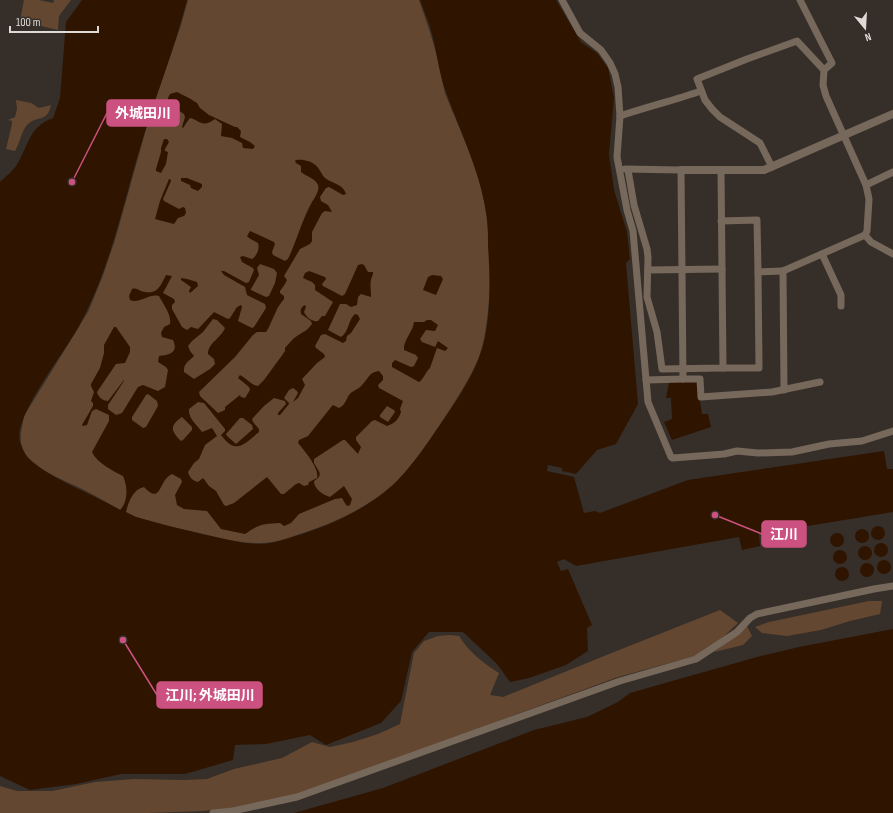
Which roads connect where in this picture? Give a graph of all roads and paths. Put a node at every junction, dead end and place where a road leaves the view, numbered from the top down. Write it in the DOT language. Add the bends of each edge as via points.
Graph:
graph roads {
  1 [pos="562,0"];
  2 [pos="800,0"];
  3 [pos="824,70"];
  4 [pos="701,91"];
  5 [pos="893,114"];
  6 [pos="620,116"];
  7 [pos="844,136"];
  8 [pos="772,167"];
  9 [pos="619,169"];
  10 [pos="628,170"];
  11 [pos="681,170"];
  12 [pos="721,170"];
  13 [pos="893,172"];
  14 [pos="866,185"];
  15 [pos="721,221"];
  16 [pos="865,235"];
  17 [pos="822,254"];
  18 [pos="893,254"];
  19 [pos="722,269"];
  20 [pos="648,270"];
  21 [pos="682,270"];
  22 [pos="783,271"];
  23 [pos="758,272"];
  24 [pos="841,306"];
  25 [pos="683,368"];
  26 [pos="723,368"];
  27 [pos="646,380"];
  28 [pos="683,380"];
  29 [pos="820,382"];
  30 [pos="784,390"];
  31 [pos="893,431"];
  32 [pos="893,586"];
  33 [pos="214,813"];
  1 -- 6 [label="street" via="580,32 601,50 610,63 618,88"];
  2 -- 3 [label="street" via="832,63"];
  3 -- 4 [label="street" via="797,41 697,79"];
  3 -- 7 [label="street" via="824,89"];
  4 -- 6 [label="street"];
  4 -- 8 [label="street" via="705,100 720,117 763,146"];
  5 -- 7 [label="street"];
  6 -- 9 [label="street" via="617,157"];
  7 -- 8 [label="street"];
  7 -- 14 [label="street"];
  8 -- 12 [label="street" via="764,170"];
  9 -- 10 [label="street"];
  9 -- 27 [label="street" via="633,231"];
  10 -- 11 [label="street"];
  10 -- 20 [label="street" via="634,205 647,249"];
  11 -- 12 [label="street"];
  11 -- 21 [label="street"];
  12 -- 15 [label="street"];
  13 -- 14 [label="street"];
  14 -- 16 [label="street" via="869,199"];
  15 -- 19 [label="street"];
  15 -- 23 [label="street" via="757,220"];
  16 -- 17 [label="street"];
  16 -- 18 [label="street" via="871,242"];
  17 -- 22 [label="street"];
  17 -- 24 [label="street" via="841,295"];
  19 -- 21 [label="street"];
  19 -- 26 [label="street"];
  20 -- 21 [label="street"];
  20 -- 25 [label="street" via="647,297 658,332 662,369"];
  21 -- 25 [label="street"];
  22 -- 23 [label="street"];
  22 -- 30 [label="street"];
  23 -- 26 [label="street" via="759,368"];
  25 -- 26 [label="street"];
  25 -- 28 [label="street"];
  27 -- 28 [label="street"];
  27 -- 31 [label="street" via="648,402 673,458 737,451 792,452 829,444 862,441"];
  28 -- 30 [label="street" via="700,379 701,397"];
  29 -- 30 [label="street"];
  32 -- 33 [label="street" via="757,614 737,632 696,658 620,681 297,797"];
}
